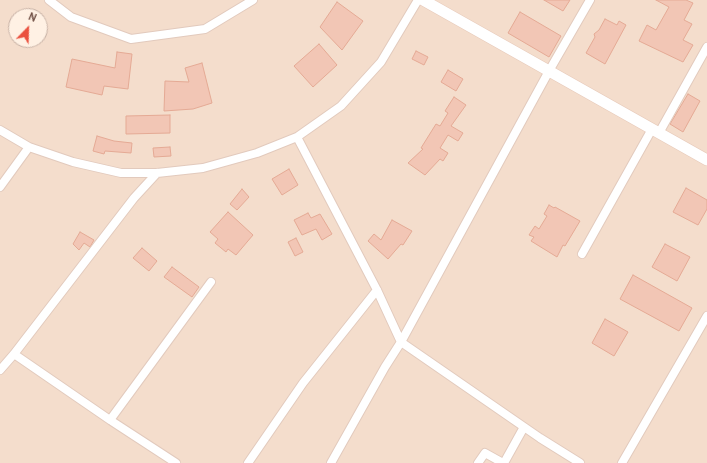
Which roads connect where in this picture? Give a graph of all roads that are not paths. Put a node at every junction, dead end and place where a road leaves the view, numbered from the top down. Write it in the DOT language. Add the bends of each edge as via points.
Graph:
graph roads {
  1 [pos="49,0"];
  2 [pos="253,0"];
  3 [pos="418,0"];
  4 [pos="423,0"];
  5 [pos="590,0"];
  6 [pos="707,47"];
  7 [pos="549,70"];
  8 [pos="0,130"];
  9 [pos="655,131"];
  10 [pos="297,138"];
  11 [pos="29,147"];
  12 [pos="707,160"];
  13 [pos="157,173"];
  14 [pos="0,187"];
  15 [pos="582,254"];
  16 [pos="212,282"];
  17 [pos="377,290"];
  18 [pos="707,316"];
  19 [pos="401,342"];
  20 [pos="14,354"];
  21 [pos="0,370"];
  22 [pos="110,420"];
  23 [pos="524,427"];
  24 [pos="176,463"];
  25 [pos="248,463"];
  26 [pos="331,463"];
  27 [pos="478,463"];
  28 [pos="504,463"];
  29 [pos="580,463"];
  30 [pos="622,463"];
  1 -- 2 [label="street" via="72,17 131,39 205,29"];
  3 -- 10 [label="street" via="381,62 341,106"];
  4 -- 7 [label="street"];
  5 -- 7 [label="street"];
  6 -- 9 [label="street"];
  7 -- 9 [label="street"];
  7 -- 19 [label="street"];
  8 -- 11 [label="street"];
  9 -- 12 [label="street"];
  9 -- 15 [label="street"];
  10 -- 13 [label="street" via="257,153 203,168"];
  10 -- 17 [label="street"];
  11 -- 13 [label="street" via="73,162 121,173"];
  11 -- 14 [label="street"];
  13 -- 20 [label="street" via="115,222"];
  16 -- 22 [label="street"];
  17 -- 19 [label="street"];
  17 -- 25 [label="street" via="303,383"];
  18 -- 30 [label="street"];
  19 -- 23 [label="street"];
  19 -- 26 [label="street"];
  20 -- 21 [label="street"];
  20 -- 22 [label="street"];
  22 -- 24 [label="street"];
  23 -- 28 [label="street"];
  23 -- 29 [label="street"];
  27 -- 28 [label="street" via="485,453"];
}
